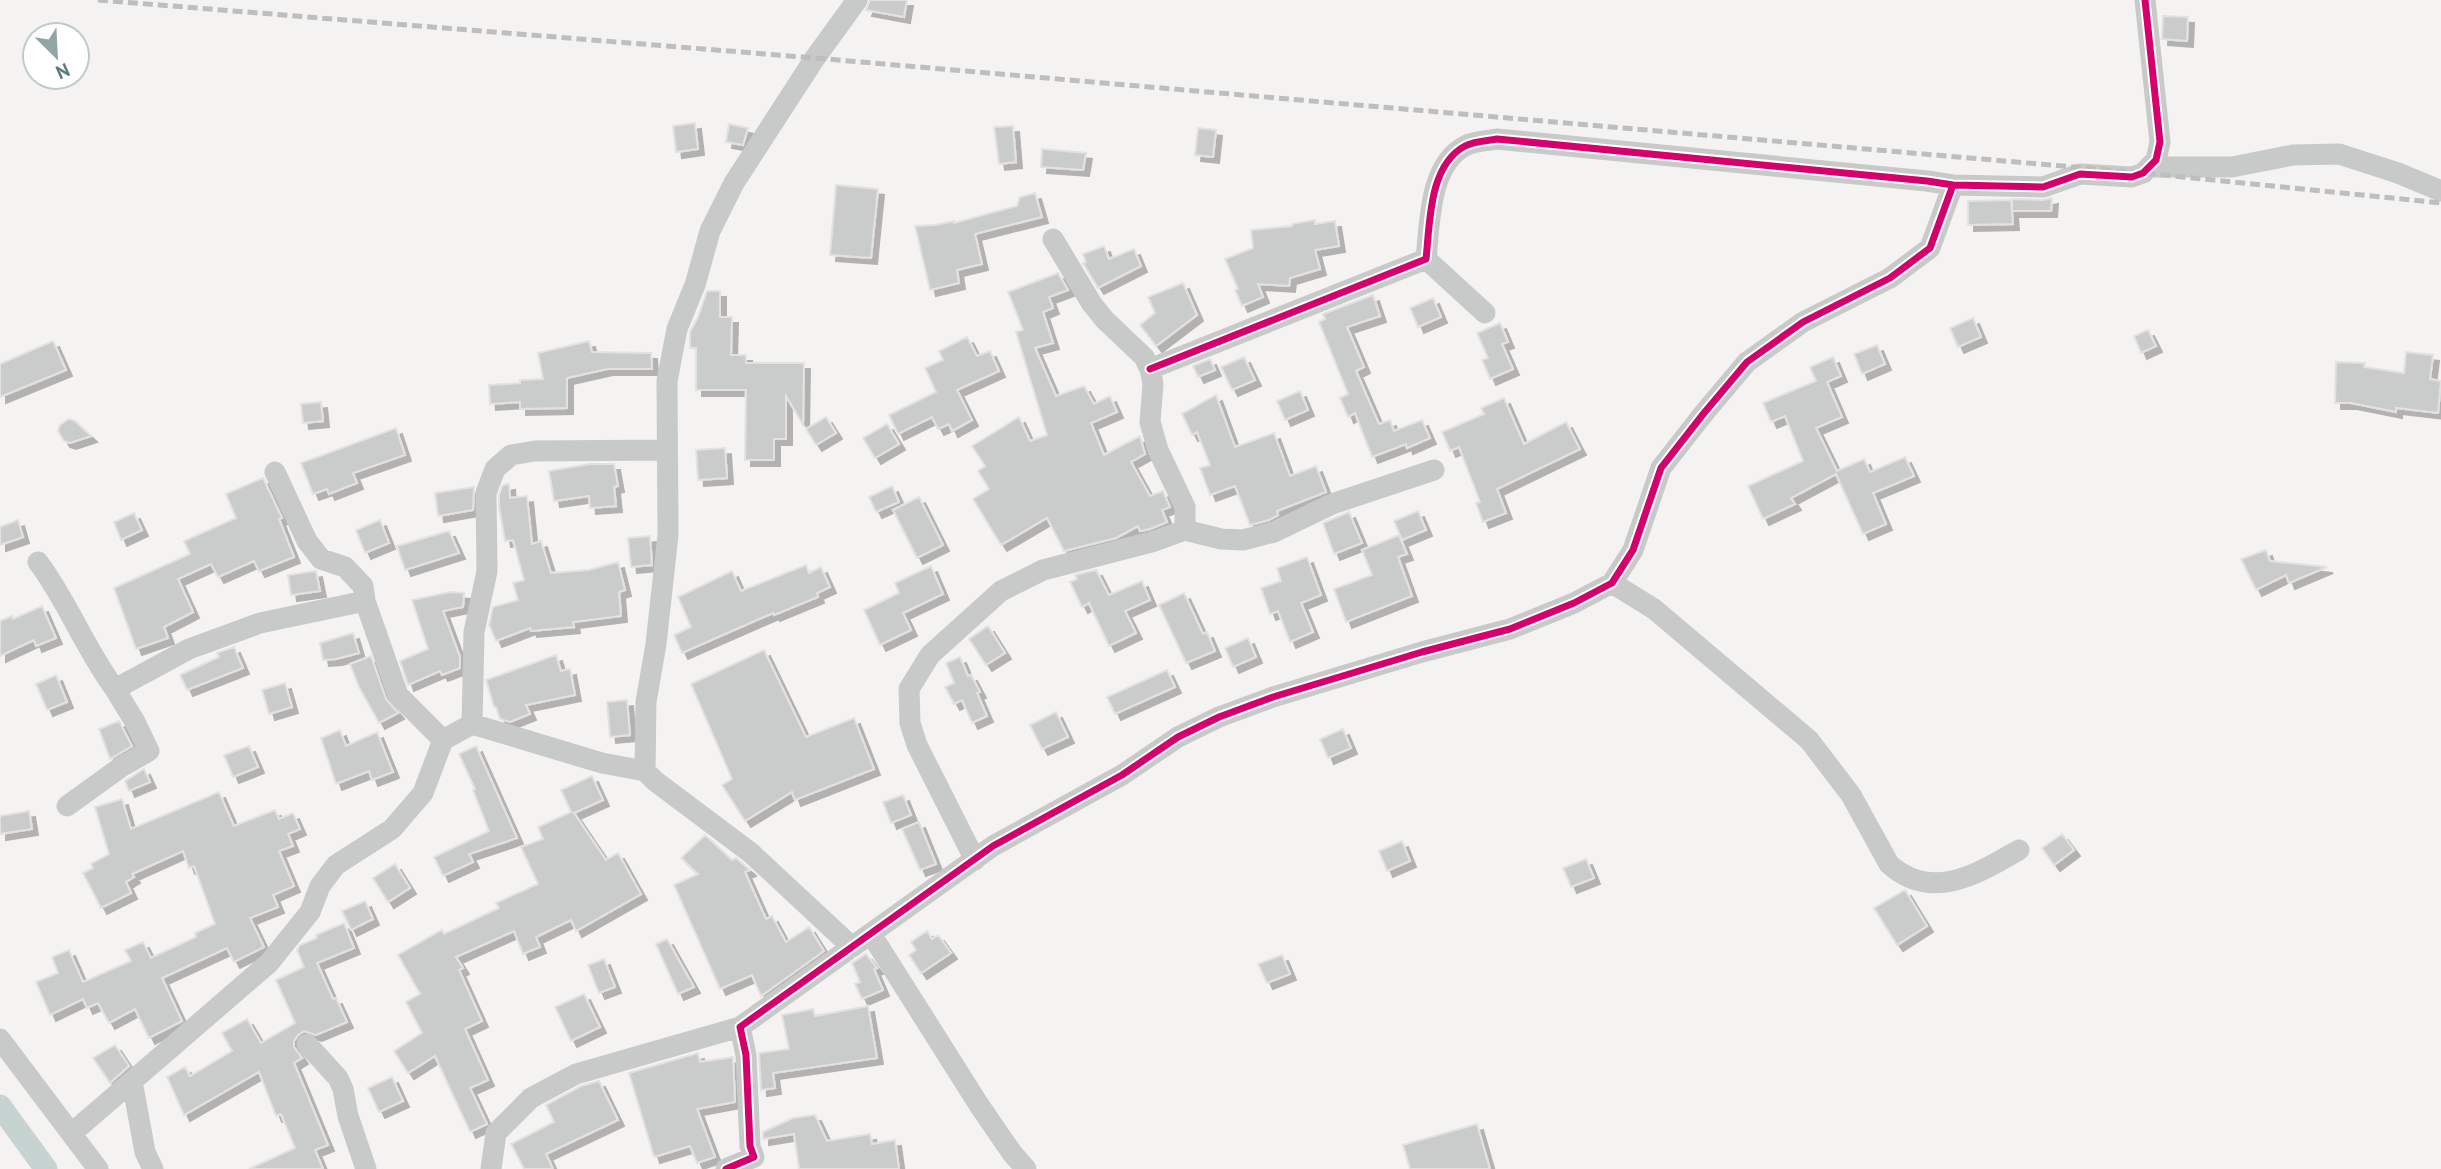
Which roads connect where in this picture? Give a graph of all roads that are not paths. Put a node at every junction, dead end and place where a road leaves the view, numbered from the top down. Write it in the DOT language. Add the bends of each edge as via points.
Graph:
graph roads {
  1 [pos="857,0"];
  2 [pos="2145,0"];
  3 [pos="2149,167"];
  4 [pos="1953,185"];
  5 [pos="2441,191"];
  6 [pos="1054,239"];
  7 [pos="1426,259"];
  8 [pos="1485,313"];
  9 [pos="1150,369"];
  10 [pos="667,450"];
  11 [pos="1434,470"];
  12 [pos="275,472"];
  13 [pos="1185,530"];
  14 [pos="38,562"];
  15 [pos="1612,583"];
  16 [pos="365,601"];
  17 [pos="115,689"];
  18 [pos="472,724"];
  19 [pos="443,740"];
  20 [pos="645,771"];
  21 [pos="66,806"];
  22 [pos="2019,850"];
  23 [pos="975,860"];
  24 [pos="871,934"];
  25 [pos="852,947"];
  26 [pos="740,1027"];
  27 [pos="0,1039"];
  28 [pos="307,1044"];
  29 [pos="132,1081"];
  30 [pos="72,1133"];
  31 [pos="757,1163"];
  32 [pos="98,1169"];
  33 [pos="153,1169"];
  34 [pos="366,1169"];
  35 [pos="491,1169"];
  36 [pos="726,1169"];
  37 [pos="1026,1169"];
  1 -- 10 [label="street" via="734,184 710,231 677,329 667,381"];
  2 -- 3 [label="street" via="2160,142"];
  3 -- 4 [label="street" via="2132,177 2080,174 2043,187"];
  3 -- 5 [label="street" via="2232,167 2293,155 2339,153"];
  4 -- 7 [label="street" via="1497,139 1466,145 1446,160 1437,180"];
  4 -- 15 [label="street" via="1930,248 1890,278 1803,322 1747,362 1661,468 1633,550"];
  6 -- 9 [label="street" via="1092,304 1144,357"];
  7 -- 8 [label="street"];
  7 -- 9 [label="street"];
  9 -- 13 [label="street" via="1150,422 1185,507"];
  10 -- 18 [label="street" via="535,450 511,455 495,468 486,493 487,571 474,632"];
  10 -- 20 [label="street" via="668,536 646,702"];
  11 -- 13 [label="street" via="1243,540"];
  12 -- 16 [label="street" via="307,541 321,559 345,567 363,586"];
  13 -- 23 [label="street" via="1043,570 1001,591 930,655 909,689 910,723 917,746"];
  14 -- 17 [label="street"];
  15 -- 22 [label="street" via="1654,609 1809,740 1851,795 1889,864 1899,873 1922,880 1958,881"];
  15 -- 23 [label="street" via="1510,629 1273,697 1219,717"];
  16 -- 17 [label="street" via="260,623 189,649"];
  16 -- 19 [label="street" via="398,695"];
  17 -- 21 [label="street" via="149,751"];
  18 -- 19 [label="street"];
  18 -- 20 [label="street" via="602,763"];
  19 -- 29 [label="street" via="423,793 392,829 336,865 320,886 310,912 269,963"];
  20 -- 25 [label="street" via="751,853"];
  23 -- 24 [label="street"];
  24 -- 25 [label="street"];
  24 -- 37 [label="street" via="979,1105"];
  25 -- 26 [label="street"];
  26 -- 31 [label="street" via="746,1055 750,1146"];
  26 -- 35 [label="street" via="576,1074 531,1098 496,1133"];
  27 -- 30 [label="street"];
  28 -- 34 [label="street" via="338,1078"];
  29 -- 30 [label="street"];
  29 -- 33 [label="street" via="145,1152"];
  30 -- 32 [label="street"];
  31 -- 36 [label="street"];
}
